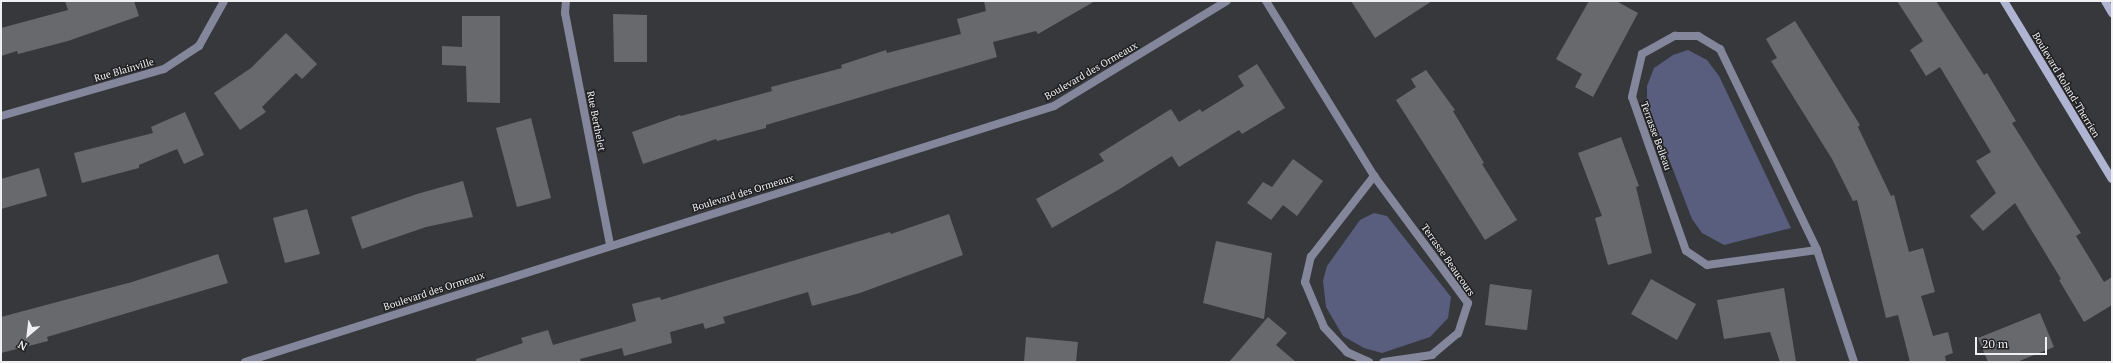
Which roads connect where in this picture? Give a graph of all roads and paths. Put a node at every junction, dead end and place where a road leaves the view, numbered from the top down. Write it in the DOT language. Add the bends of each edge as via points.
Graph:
graph roads {
  1 [pos="224,1"];
  2 [pos="566,1"];
  3 [pos="1227,1"];
  4 [pos="1266,1"];
  5 [pos="2004,1"];
  6 [pos="2105,1"];
  7 [pos="2112,13"];
  8 [pos="1,116"];
  9 [pos="1374,176"];
  10 [pos="2112,179"];
  11 [pos="610,245"];
  12 [pos="1817,250"];
  13 [pos="245,362"];
  14 [pos="1369,362"];
  15 [pos="1384,362"];
  16 [pos="1854,362"];
  1 -- 8 [label="street, Rue Blainville" via="199,46 164,69"];
  2 -- 11 [label="street, Rue Berthelet" via="565,13"];
  3 -- 11 [label="street, Boulevard des Ormeaux" via="1054,106"];
  4 -- 9 [label="street, Terrasse Beaucours"];
  5 -- 10 [label="main road, Boulevard Roland-Therrien"];
  6 -- 7 [label="main road"];
  9 -- 14 [label="street" via="1311,257 1305,282 1324,327 1347,352"];
  9 -- 15 [label="street, Terrasse Beaucours" via="1468,303 1458,333 1432,354"];
  11 -- 13 [label="street, Boulevard des Ormeaux"];
  12 -- 12 [label="street, Terrasse Belleau" via="1720,49 1698,36 1675,36 1642,54 1632,97 1686,251 1707,264"];
  12 -- 16 [label="street, Terrasse Belleau"];
}
